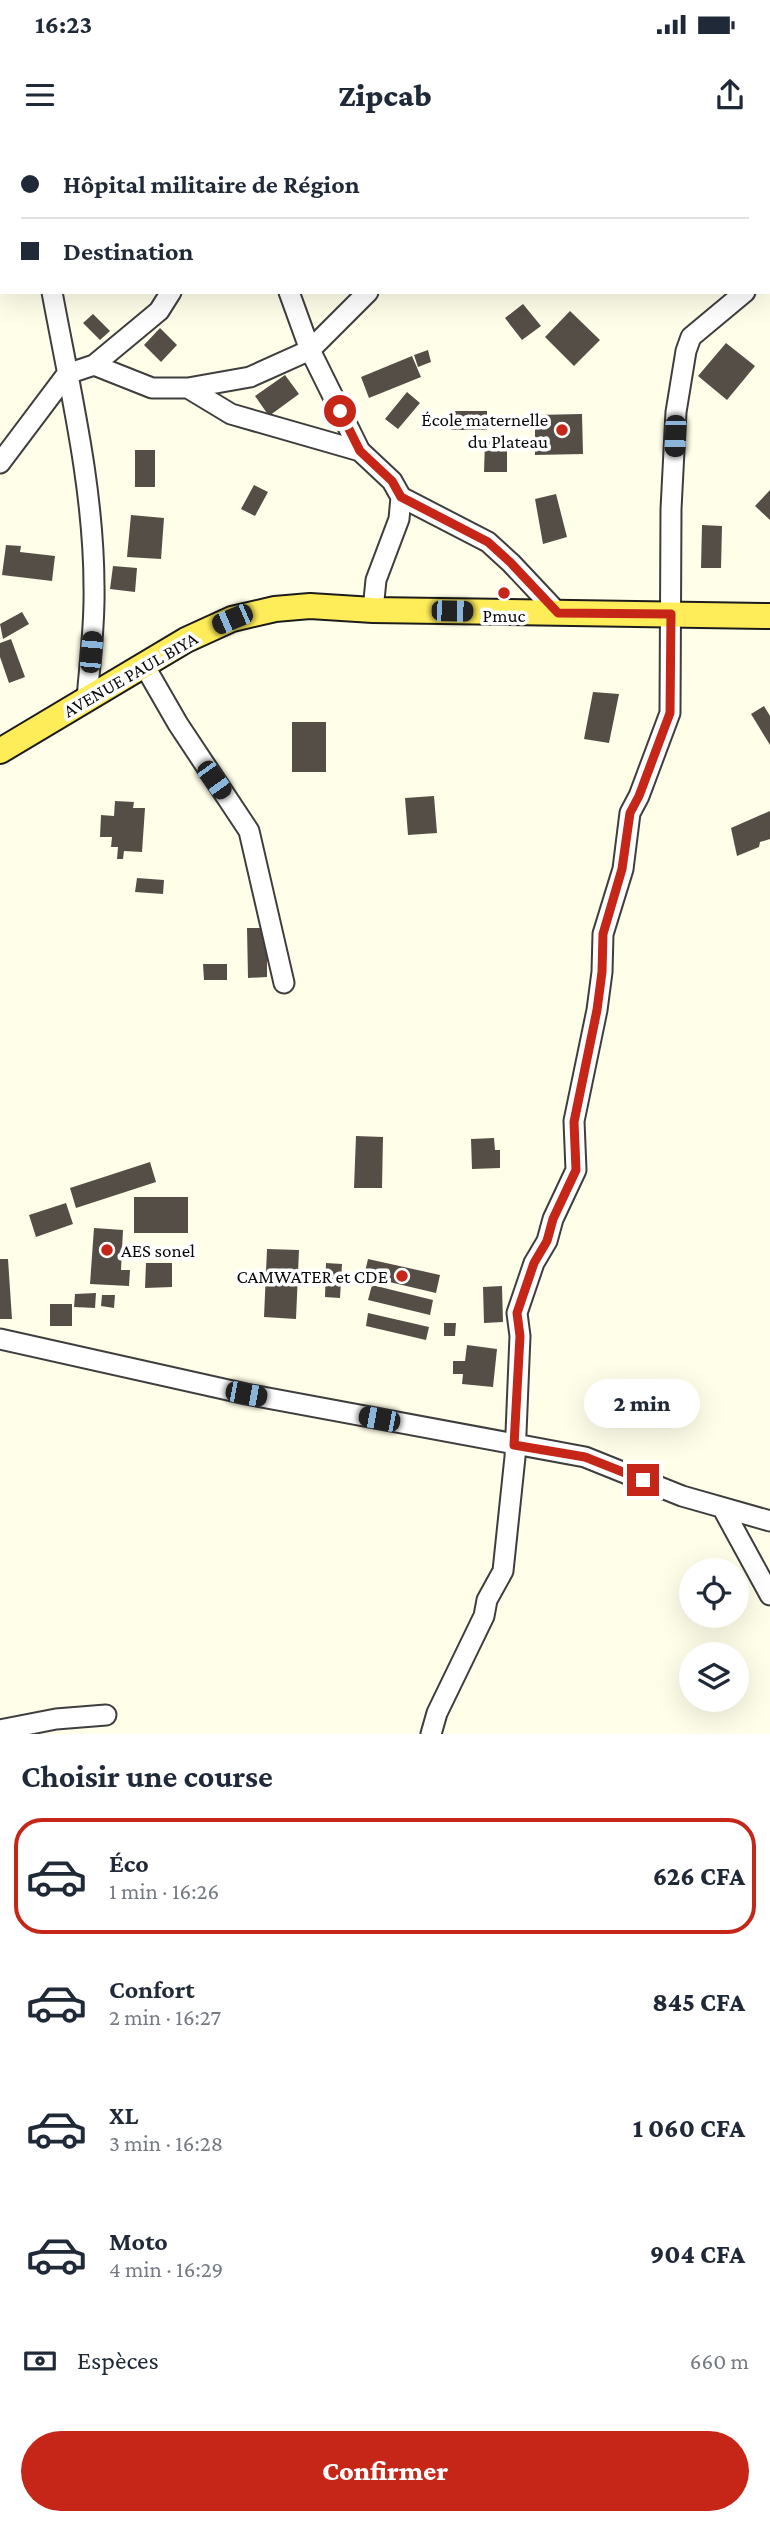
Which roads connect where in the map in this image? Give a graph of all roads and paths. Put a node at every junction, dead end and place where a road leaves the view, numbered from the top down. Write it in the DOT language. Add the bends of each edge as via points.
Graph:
graph roads {
  1 [pos="52,294"];
  2 [pos="170,294"];
  3 [pos="290,294"];
  4 [pos="366,294"];
  5 [pos="743,294"];
  6 [pos="310,350"];
  7 [pos="94,365"];
  8 [pos="67,374"];
  9 [pos="188,388"];
  10 [pos="360,451"];
  11 [pos="0,463"];
  12 [pos="401,497"];
  13 [pos="373,610"];
  14 [pos="558,613"];
  15 [pos="671,614"];
  16 [pos="770,616"];
  17 [pos="144,665"];
  18 [pos="87,699"];
  19 [pos="0,751"];
  20 [pos="284,983"];
  21 [pos="0,1339"];
  22 [pos="514,1445"];
  23 [pos="723,1509"];
  24 [pos="770,1521"];
  25 [pos="770,1595"];
  26 [pos="106,1715"];
  27 [pos="0,1730"];
  28 [pos="431,1734"];
  1 -- 8 [label="street"];
  2 -- 7 [label="street" via="159,311"];
  3 -- 6 [label="street"];
  4 -- 6 [label="street"];
  5 -- 15 [label="street" via="691,337 686,351 676,412"];
  6 -- 9 [label="street" via="250,377"];
  6 -- 10 [label="street"];
  7 -- 8 [label="street"];
  7 -- 9 [label="street" via="142,387"];
  8 -- 11 [label="street"];
  8 -- 18 [label="street" via="75,404 93,560"];
  9 -- 10 [label="street" via="231,414"];
  10 -- 12 [label="street" via="392,481"];
  12 -- 13 [label="street" via="399,519 376,580"];
  12 -- 14 [label="street" via="488,542"];
  13 -- 14 [label="main road, AVENUE PAUL BIYA"];
  13 -- 17 [label="main road, AVENUE PAUL BIYA" via="310,606 246,614"];
  14 -- 15 [label="main road, AVENUE PAUL BIYA"];
  15 -- 16 [label="main road, AVENUE PAUL BIYA"];
  15 -- 22 [label="street" via="670,713 630,813 622,869 603,934 597,1010 574,1122 576,1170 517,1313 520,1336"];
  17 -- 18 [label="main road, AVENUE PAUL BIYA"];
  17 -- 20 [label="street" via="249,831"];
  18 -- 19 [label="main road, AVENUE PAUL BIYA"];
  21 -- 22 [label="street" via="246,1394"];
  22 -- 23 [label="street" via="596,1460"];
  22 -- 28 [label="street" via="502,1572"];
  23 -- 24 [label="street"];
  23 -- 25 [label="street"];
  26 -- 27 [label="street"];
}
